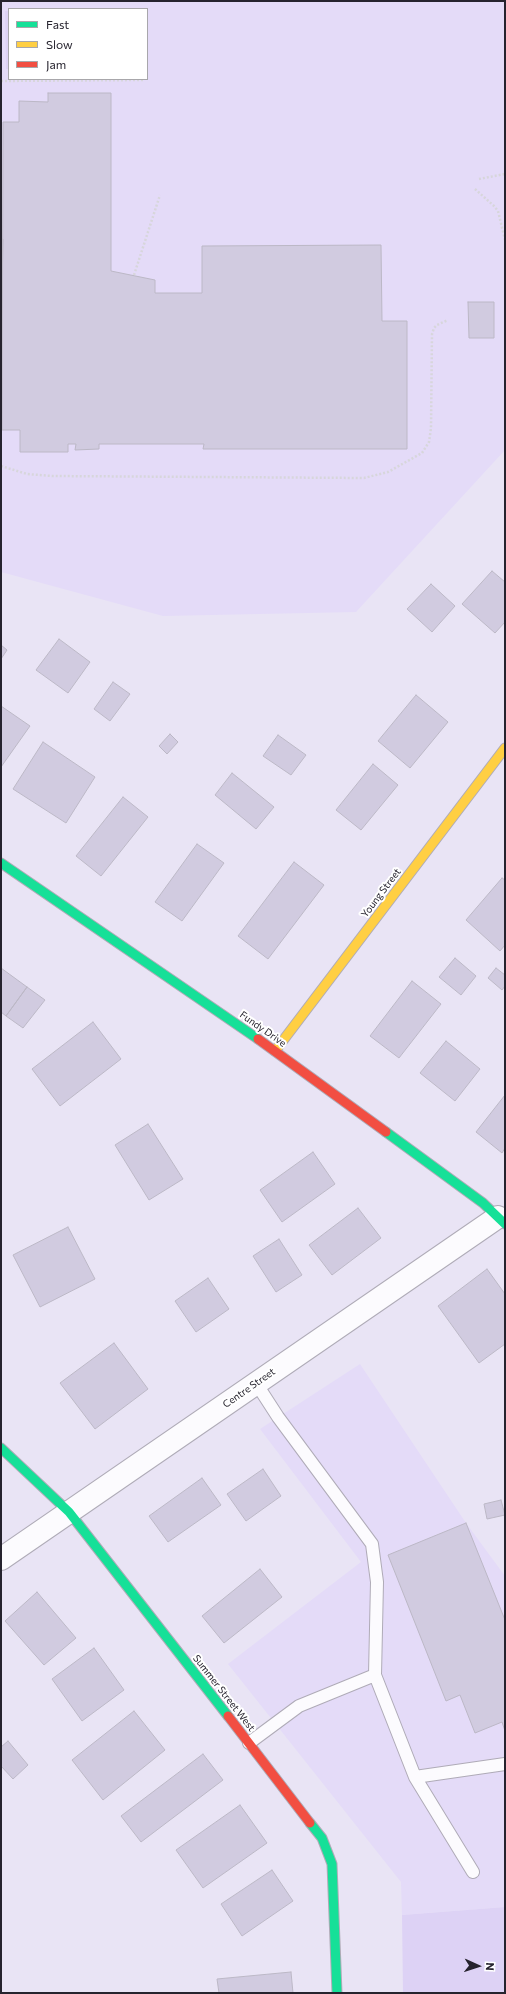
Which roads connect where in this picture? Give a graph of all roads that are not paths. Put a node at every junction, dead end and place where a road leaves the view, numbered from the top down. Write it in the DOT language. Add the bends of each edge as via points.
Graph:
graph roads {
  1 [pos="505,748"];
  2 [pos="1,863"];
  3 [pos="275,1051"];
  4 [pos="501,1220"];
  5 [pos="256,1383"];
  6 [pos="1,1448"];
  7 [pos="69,1512"];
  8 [pos="1,1559"];
  9 [pos="375,1675"];
  10 [pos="249,1743"];
  11 [pos="505,1764"];
  12 [pos="414,1777"];
  13 [pos="473,1872"];
  14 [pos="338,1993"];
  1 -- 3 [label="street, Young Street"];
  2 -- 3 [label="street, Fundy Drive"];
  3 -- 4 [label="street, Fundy Drive" via="483,1203"];
  4 -- 5 [label="street, Centre Street"];
  5 -- 7 [label="street, Centre Street"];
  5 -- 9 [label="lane" via="278,1418 372,1544 377,1582"];
  6 -- 7 [label="street, Summer Street West"];
  7 -- 8 [label="street, Centre Street"];
  7 -- 10 [label="street, Summer Street West"];
  9 -- 10 [label="lane" via="299,1706"];
  9 -- 12 [label="lane"];
  10 -- 14 [label="street, Summer Street West" via="316,1829 328,1852 335,1894"];
  11 -- 12 [label="lane"];
  12 -- 13 [label="lane"];
}
